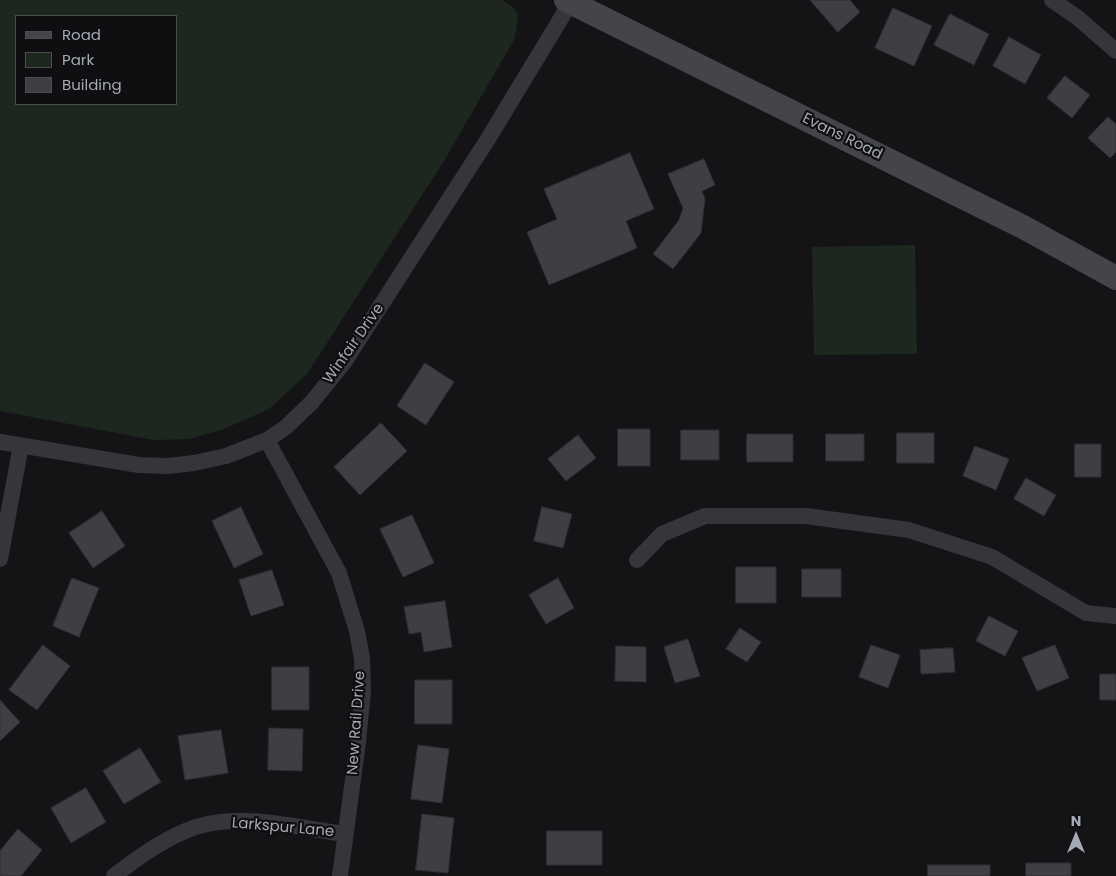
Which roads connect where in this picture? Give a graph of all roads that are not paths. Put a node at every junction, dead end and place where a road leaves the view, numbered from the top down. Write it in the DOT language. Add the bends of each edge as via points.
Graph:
graph roads {
  1 [pos="1052,0"];
  2 [pos="569,1"];
  3 [pos="1116,51"];
  4 [pos="1116,278"];
  5 [pos="267,440"];
  6 [pos="0,442"];
  7 [pos="21,445"];
  8 [pos="0,559"];
  9 [pos="637,560"];
  10 [pos="1116,616"];
  11 [pos="346,834"];
  12 [pos="114,876"];
  13 [pos="340,876"];
  1 -- 3 [label="street"];
  2 -- 4 [label="main road, Evans Road" via="1023,227"];
  2 -- 5 [label="street, Winfair Drive" via="488,139 345,361 312,402"];
  5 -- 7 [label="street, Winfair Drive" via="226,456 168,466 139,465"];
  5 -- 11 [label="street, New Rail Drive" via="339,573 358,631 363,691"];
  6 -- 7 [label="street, Winfair Drive"];
  7 -- 8 [label="street"];
  9 -- 10 [label="street" via="662,534 705,516 806,516 909,530 992,558 1086,613"];
  11 -- 12 [label="street, Larkspur Lane" via="248,822 210,824 166,841"];
  11 -- 13 [label="street, New Rail Drive"];
}
